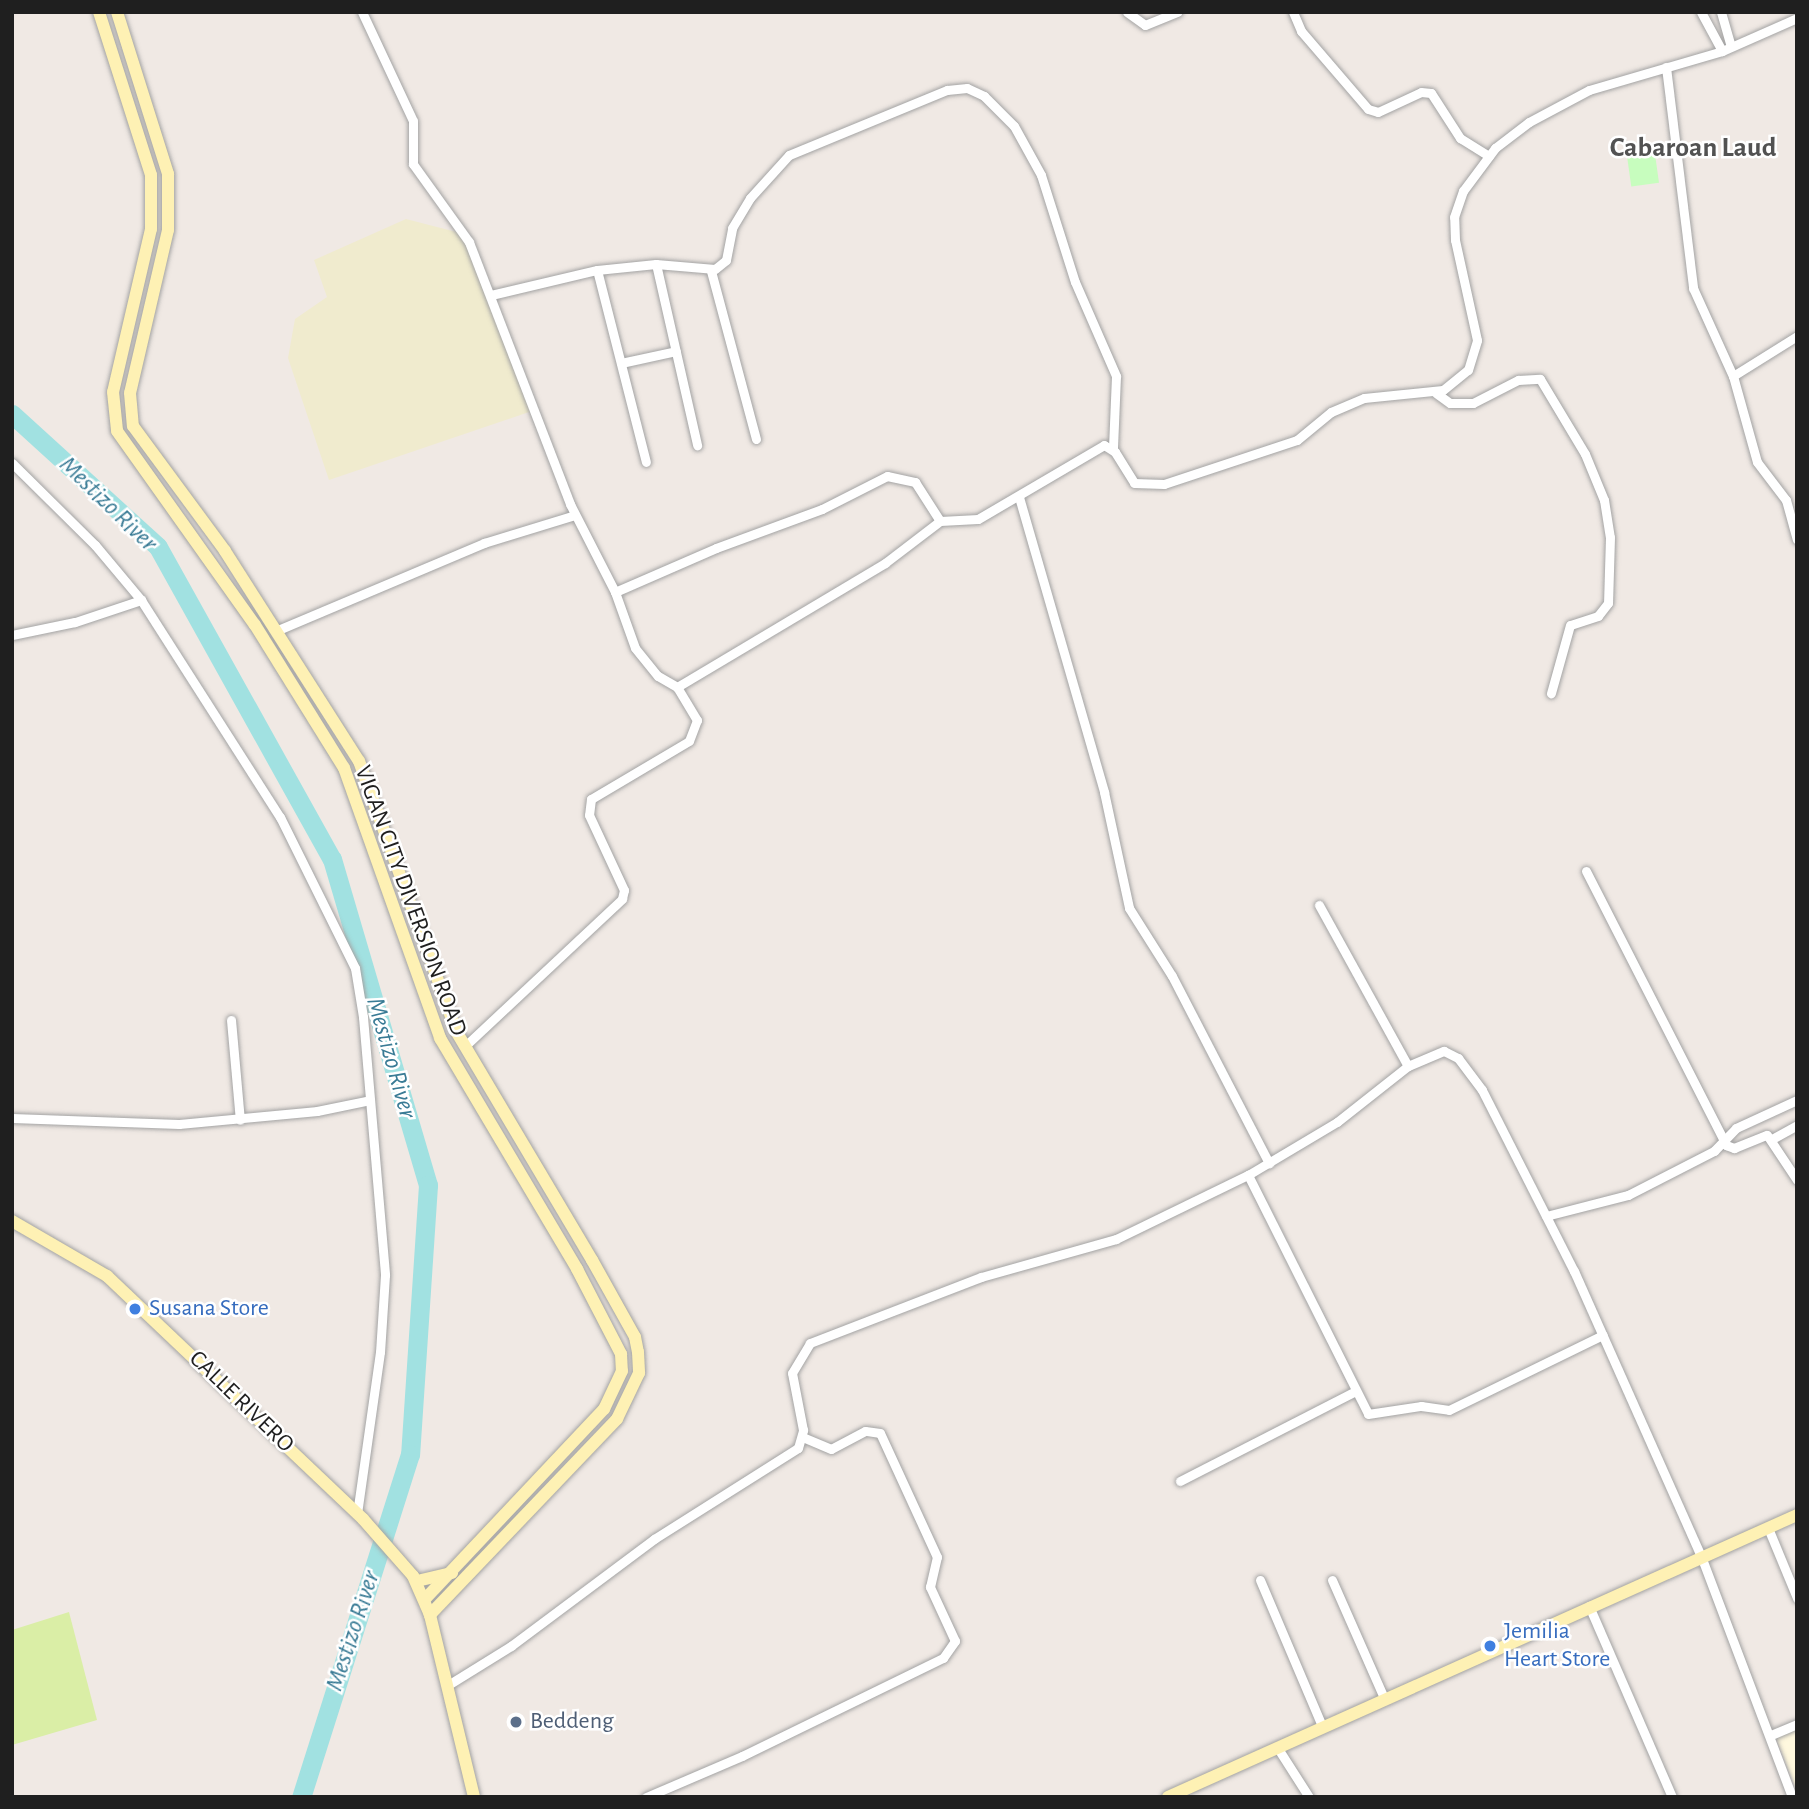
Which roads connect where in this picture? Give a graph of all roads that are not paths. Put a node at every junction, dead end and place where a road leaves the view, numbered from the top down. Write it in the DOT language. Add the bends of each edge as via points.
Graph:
graph roads {
  1 [pos="99,12"];
  2 [pos="117,12"];
  3 [pos="362,12"];
  4 [pos="1127,12"];
  5 [pos="1178,12"];
  6 [pos="1293,12"];
  7 [pos="1701,12"];
  8 [pos="1721,12"];
  9 [pos="1797,18"];
  10 [pos="1726,49"];
  11 [pos="1666,67"];
  12 [pos="1489,156"];
  13 [pos="656,264"];
  14 [pos="597,270"];
  15 [pos="711,271"];
  16 [pos="491,295"];
  17 [pos="1797,336"];
  18 [pos="676,351"];
  19 [pos="621,363"];
  20 [pos="1733,376"];
  21 [pos="1436,393"];
  22 [pos="756,439"];
  23 [pos="697,445"];
  24 [pos="1113,449"];
  25 [pos="646,462"];
  26 [pos="12,463"];
  27 [pos="1019,497"];
  28 [pos="575,515"];
  29 [pos="940,521"];
  30 [pos="1797,540"];
  31 [pos="615,592"];
  32 [pos="141,600"];
  33 [pos="268,616"];
  34 [pos="255,625"];
  35 [pos="278,630"];
  36 [pos="12,635"];
  37 [pos="677,687"];
  38 [pos="1551,693"];
  39 [pos="1586,871"];
  40 [pos="1319,905"];
  41 [pos="231,1020"];
  42 [pos="464,1047"];
  43 [pos="1408,1066"];
  44 [pos="370,1100"];
  45 [pos="1797,1100"];
  46 [pos="12,1118"];
  47 [pos="240,1120"];
  48 [pos="1797,1125"];
  49 [pos="1772,1139"];
  50 [pos="1724,1140"];
  51 [pos="1269,1163"];
  52 [pos="1248,1175"];
  53 [pos="1797,1180"];
  54 [pos="559,1205"];
  55 [pos="544,1213"];
  56 [pos="1546,1216"];
  57 [pos="12,1221"];
  58 [pos="1603,1335"];
  59 [pos="1354,1391"];
  60 [pos="803,1437"];
  61 [pos="1180,1481"];
  62 [pos="360,1516"];
  63 [pos="1797,1516"];
  64 [pos="1768,1528"];
  65 [pos="1701,1556"];
  66 [pos="453,1573"];
  67 [pos="415,1578"];
  68 [pos="1260,1580"];
  69 [pos="1332,1580"];
  70 [pos="457,1587"];
  71 [pos="1797,1598"];
  72 [pos="425,1599"];
  73 [pos="1589,1606"];
  74 [pos="430,1615"];
  75 [pos="434,1630"];
  76 [pos="448,1685"];
  77 [pos="1384,1698"];
  78 [pos="1797,1724"];
  79 [pos="1322,1727"];
  80 [pos="1771,1735"];
  81 [pos="1277,1747"];
  82 [pos="474,1797"];
  83 [pos="646,1797"];
  84 [pos="1168,1797"];
  85 [pos="1309,1797"];
  86 [pos="1672,1797"];
  87 [pos="1792,1797"];
  1 -- 34 [label="main road, VIGAN CITY DIVERSION ROAD" via="151,175 151,229 113,392 117,431"];
  2 -- 33 [label="main road, VIGAN CITY DIVERSION ROAD" via="168,174 168,230 130,393 133,426"];
  3 -- 16 [label="street" via="413,121 415,171 463,231"];
  4 -- 5 [label="street" via="1145,25"];
  6 -- 12 [label="street" via="1301,31 1368,109 1378,112 1420,92 1431,93 1461,138"];
  7 -- 10 [label="street"];
  8 -- 10 [label="street"];
  9 -- 10 [label="street"];
  10 -- 11 [label="street"];
  11 -- 12 [label="street" via="1580,95 1529,122"];
  11 -- 20 [label="street" via="1693,288"];
  12 -- 21 [label="street" via="1460,197 1453,226 1476,351 1463,376"];
  13 -- 14 [label="street"];
  13 -- 15 [label="street"];
  13 -- 18 [label="street"];
  14 -- 16 [label="street"];
  14 -- 19 [label="street"];
  15 -- 22 [label="street"];
  15 -- 24 [label="street" via="726,260 732,228 750,198 795,151 947,90 976,91 1014,126 1041,175 1075,282 1116,376"];
  16 -- 28 [label="street"];
  17 -- 20 [label="street"];
  18 -- 19 [label="street"];
  18 -- 23 [label="street"];
  19 -- 25 [label="street"];
  20 -- 30 [label="street" via="1757,462 1786,500"];
  21 -- 24 [label="street" via="1391,393 1356,401 1331,412 1297,440 1164,484 1134,483"];
  21 -- 38 [label="street" via="1450,403 1473,403 1523,379 1540,379 1585,454 1604,500 1610,537 1607,606 1598,616 1570,625"];
  24 -- 27 [label="street" via="1100,447"];
  26 -- 32 [label="street" via="95,545"];
  27 -- 29 [label="street" via="978,519"];
  27 -- 51 [label="street" via="1104,792 1129,908 1172,976"];
  28 -- 31 [label="street"];
  28 -- 35 [label="street" via="484,543"];
  29 -- 31 [label="street" via="915,482 887,475 822,509"];
  29 -- 37 [label="street" via="884,563"];
  31 -- 37 [label="street" via="639,656 666,683"];
  32 -- 36 [label="street" via="75,622"];
  32 -- 44 [label="street" via="279,817 338,930 360,988"];
  33 -- 34 [label="main road"];
  33 -- 35 [label="main road, VIGAN CITY DIVERSION ROAD"];
  34 -- 55 [label="main road, VIGAN CITY DIVERSION ROAD" via="344,768 440,1038"];
  35 -- 42 [label="main road, VIGAN CITY DIVERSION ROAD" via="359,761"];
  37 -- 42 [label="street" via="697,720 689,741 607,786 589,805 624,890 622,899"];
  39 -- 50 [label="street"];
  40 -- 43 [label="street"];
  41 -- 47 [label="street"];
  42 -- 54 [label="main road, VIGAN CITY DIVERSION ROAD"];
  43 -- 51 [label="street" via="1337,1122"];
  43 -- 56 [label="street" via="1436,1051 1458,1058 1482,1090"];
  44 -- 47 [label="street"];
  44 -- 62 [label="street" via="385,1275"];
  45 -- 50 [label="street" via="1736,1128"];
  46 -- 47 [label="street" via="116,1124"];
  48 -- 49 [label="street"];
  49 -- 50 [label="street" via="1762,1134 1732,1148"];
  49 -- 53 [label="street"];
  50 -- 56 [label="street" via="1714,1151 1628,1195"];
  51 -- 52 [label="street"];
  52 -- 59 [label="street"];
  52 -- 60 [label="street" via="1116,1239 981,1277 816,1339 799,1355 792,1373"];
  54 -- 55 [label="main road"];
  54 -- 70 [label="main road, VIGAN CITY DIVERSION ROAD" via="635,1336 639,1373 617,1419"];
  55 -- 66 [label="main road, VIGAN CITY DIVERSION ROAD" via="619,1343 622,1371 604,1409"];
  56 -- 58 [label="street"];
  57 -- 62 [label="main road, CALLE RIVERO" via="107,1276"];
  58 -- 59 [label="street" via="1444,1412 1421,1406 1372,1416"];
  58 -- 65 [label="street"];
  59 -- 61 [label="street"];
  60 -- 76 [label="street" via="792,1452 654,1539 511,1646"];
  60 -- 83 [label="street" via="831,1449 865,1431 880,1433 937,1557 930,1587 955,1641 943,1658"];
  62 -- 67 [label="main road, CALLE RIVERO"];
  63 -- 64 [label="main road"];
  64 -- 65 [label="main road"];
  64 -- 71 [label="street"];
  65 -- 73 [label="main road"];
  65 -- 80 [label="street"];
  66 -- 67 [label="main road"];
  66 -- 72 [label="main road, VIGAN CITY DIVERSION ROAD"];
  67 -- 72 [label="main road, CALLE RIVERO"];
  68 -- 79 [label="street"];
  69 -- 77 [label="street"];
  70 -- 74 [label="main road, VIGAN CITY DIVERSION ROAD"];
  70 -- 75 [label="main road, VIGAN CITY DIVERSION ROAD"];
  72 -- 74 [label="main road, CALLE RIVERO"];
  73 -- 77 [label="main road"];
  73 -- 86 [label="street"];
  74 -- 75 [label="main road, CALLE RIVERO"];
  75 -- 76 [label="main road, CALLE RIVERO"];
  76 -- 82 [label="main road, CALLE RIVERO"];
  77 -- 79 [label="main road"];
  78 -- 80 [label="street"];
  79 -- 81 [label="main road"];
  80 -- 87 [label="street"];
  81 -- 84 [label="main road"];
  81 -- 85 [label="street"];
}
